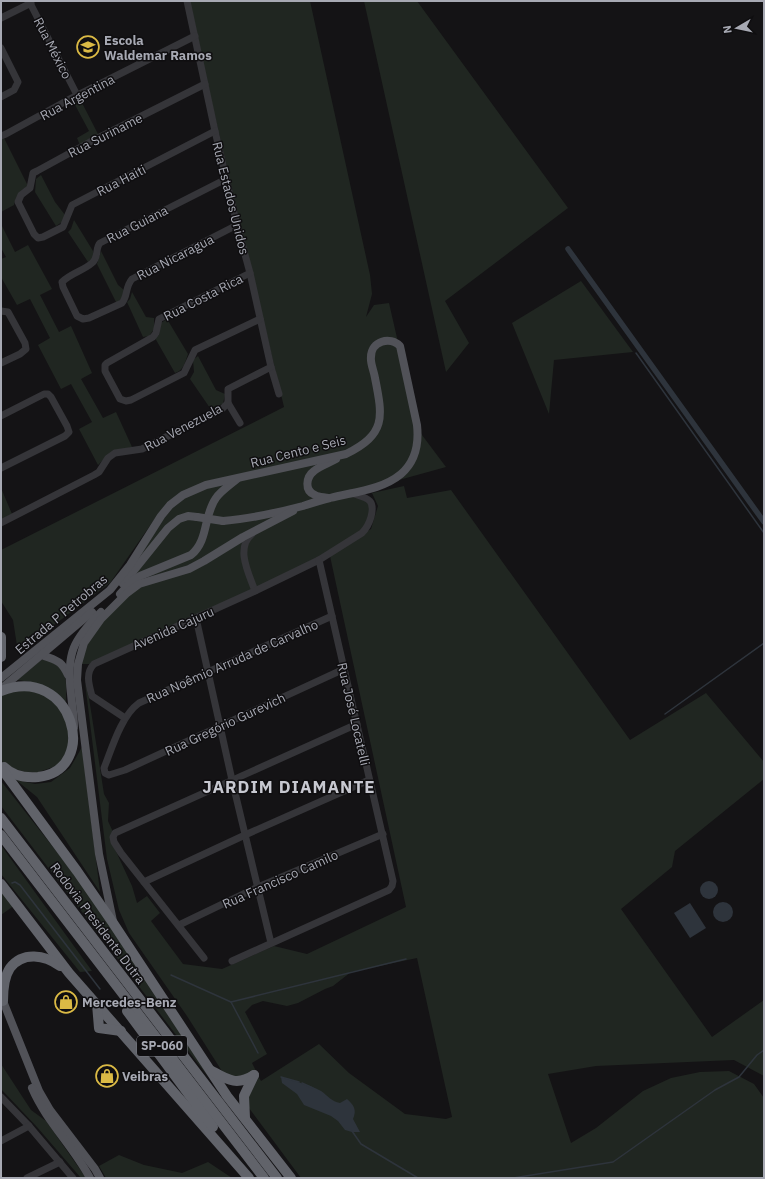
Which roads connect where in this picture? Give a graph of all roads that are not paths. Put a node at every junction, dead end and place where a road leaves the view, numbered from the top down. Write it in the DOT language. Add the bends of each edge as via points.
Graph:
graph roads {
  1 [pos="187,1"];
  2 [pos="30,2"];
  3 [pos="1,18"];
  4 [pos="195,36"];
  5 [pos="1,48"];
  6 [pos="205,84"];
  7 [pos="77,95"];
  8 [pos="1,97"];
  9 [pos="215,131"];
  10 [pos="1,136"];
  11 [pos="226,179"];
  12 [pos="237,225"];
  13 [pos="38,238"];
  14 [pos="250,272"];
  15 [pos="4,312"];
  16 [pos="83,319"];
  17 [pos="260,319"];
  18 [pos="1,363"];
  19 [pos="271,367"];
  20 [pos="279,394"];
  21 [pos="228,402"];
  22 [pos="1,416"];
  23 [pos="240,423"];
  24 [pos="346,454"];
  25 [pos="1,468"];
  26 [pos="237,478"];
  27 [pos="351,493"];
  28 [pos="329,498"];
  29 [pos="302,506"];
  30 [pos="1,523"];
  31 [pos="261,527"];
  32 [pos="319,560"];
  33 [pos="256,590"];
  34 [pos="332,616"];
  35 [pos="196,618"];
  36 [pos="1,637"];
  37 [pos="42,655"];
  38 [pos="1,657"];
  39 [pos="344,669"];
  40 [pos="208,671"];
  41 [pos="69,677"];
  42 [pos="1,678"];
  43 [pos="1,690"];
  44 [pos="125,718"];
  45 [pos="357,724"];
  46 [pos="220,726"];
  47 [pos="74,736"];
  48 [pos="1,765"];
  49 [pos="1,768"];
  50 [pos="232,780"];
  51 [pos="369,780"];
  52 [pos="1,818"];
  53 [pos="383,834"];
  54 [pos="1,835"];
  55 [pos="245,835"];
  56 [pos="144,882"];
  57 [pos="1,884"];
  58 [pos="258,887"];
  59 [pos="61,914"];
  60 [pos="113,923"];
  61 [pos="178,925"];
  62 [pos="271,943"];
  63 [pos="204,958"];
  64 [pos="232,961"];
  65 [pos="69,973"];
  66 [pos="2,1001"];
  67 [pos="97,1004"];
  68 [pos="121,1032"];
  69 [pos="210,1070"];
  70 [pos="1,1097"];
  71 [pos="245,1118"];
  72 [pos="29,1126"];
  73 [pos="1,1141"];
  74 [pos="60,1162"];
  75 [pos="27,1178"];
  76 [pos="74,1178"];
  77 [pos="90,1178"];
  78 [pos="100,1178"];
  79 [pos="250,1178"];
  80 [pos="264,1178"];
  81 [pos="277,1178"];
  82 [pos="291,1178"];
  1 -- 4 [label="street, Rua Estados Unidos"];
  2 -- 3 [label="street"];
  2 -- 7 [label="street, Rua México"];
  4 -- 6 [label="street, Rua Estados Unidos"];
  4 -- 7 [label="street, Rua Argentina"];
  5 -- 8 [label="street" via="18,82 14,90"];
  6 -- 9 [label="street, Rua Estados Unidos"];
  6 -- 13 [label="street, Rua Suriname" via="98,137 33,173 30,188 21,195 18,202"];
  7 -- 10 [label="street, Rua Argentina"];
  9 -- 11 [label="street, Rua Estados Unidos"];
  9 -- 13 [label="street, Rua Haiti" via="72,205 63,226"];
  11 -- 12 [label="street, Rua Estados Unidos"];
  11 -- 16 [label="street, Rua Guiana" via="100,243 92,264 68,276 62,282 77,316"];
  12 -- 14 [label="street, Rua Estados Unidos"];
  12 -- 16 [label="street, Rua Nicaragua" via="132,280 128,284 126,299 122,303"];
  14 -- 17 [label="street, Rua Estados Unidos"];
  14 -- 17 [label="street, Rua Costa Rica" via="160,319 153,337 107,362 105,371 120,399 131,400 184,372 195,350"];
  15 -- 18 [label="street" via="25,343 26,349"];
  17 -- 19 [label="street, Rua Estados Unidos"];
  19 -- 20 [label="street, Rua Estados Unidos"];
  19 -- 21 [label="street, Rua Venezuela" via="228,388"];
  21 -- 23 [label="street"];
  21 -- 30 [label="street, Rua Venezuela" via="222,408 147,448 115,453 108,458 99,472"];
  22 -- 25 [label="street" via="48,394 69,432"];
  24 -- 26 [label="main road, Rua Cento e Seis"];
  24 -- 27 [label="main road, Rua Cento e Seis" via="361,446 376,430 380,418 380,400 370,356 379,342 394,342 400,346 417,424 417,450 410,464 390,483"];
  24 -- 28 [label="main road" via="314,471 307,480 307,486 314,495"];
  26 -- 41 [label="main road, Estrada P Petrobras" via="216,498 204,536 196,551 133,580 80,635 71,657"];
  26 -- 42 [label="main road, Estrada P Petrobras" via="194,489 170,505 110,590"];
  27 -- 28 [label="main road"];
  27 -- 32 [label="street, Avenida Cajuru" via="372,503 368,528"];
  28 -- 29 [label="main road"];
  29 -- 31 [label="main road"];
  29 -- 37 [label="main road, bridge" via="235,520 223,521 188,516 179,519 168,528 114,593"];
  31 -- 33 [label="street" via="247,539 244,549"];
  31 -- 60 [label="main road" via="189,569 139,584 101,619 84,642 77,680 99,854"];
  32 -- 33 [label="street, Avenida Cajuru"];
  32 -- 34 [label="street, Rua José Locatelli"];
  33 -- 35 [label="street, Avenida Cajuru"];
  34 -- 39 [label="street, Rua José Locatelli"];
  34 -- 40 [label="street, Rua Noêmio Arruda de Carvalho"];
  35 -- 40 [label="street"];
  35 -- 44 [label="street, Avenida Cajuru" via="90,668 88,677 92,696"];
  36 -- 38 [label="highway"];
  37 -- 41 [label="main road" via="64,666"];
  37 -- 43 [label="main road"];
  39 -- 45 [label="street, Rua José Locatelli"];
  39 -- 46 [label="street, Rua Gregório Gurevich"];
  40 -- 44 [label="street, Rua Noêmio Arruda de Carvalho" via="139,703"];
  40 -- 46 [label="street"];
  41 -- 47 [label="main road, Estrada P Petrobras"];
  43 -- 47 [label="highway" via="26,686 42,690 54,697 71,722"];
  44 -- 46 [label="street, Rua Gregório Gurevich" via="104,768 105,773 109,775"];
  45 -- 50 [label="street"];
  45 -- 51 [label="street, Rua José Locatelli"];
  46 -- 50 [label="street"];
  47 -- 48 [label="highway" via="67,760 58,770 46,776 30,778 16,775"];
  49 -- 60 [label="highway"];
  50 -- 55 [label="street"];
  50 -- 56 [label="street" via="115,833 114,842"];
  51 -- 53 [label="street, Rua José Locatelli"];
  51 -- 55 [label="street"];
  52 -- 81 [label="highway, Rodovia Presidente Dutra / SP-060"];
  53 -- 58 [label="street, Rua Francisco Camilo"];
  53 -- 62 [label="street, Rua José Locatelli" via="393,881 389,890"];
  54 -- 59 [label="highway, Rodovia Presidente Dutra / SP-060"];
  55 -- 56 [label="street"];
  55 -- 58 [label="street"];
  56 -- 61 [label="street"];
  57 -- 65 [label="highway"];
  58 -- 61 [label="street, Rua Francisco Camilo"];
  58 -- 62 [label="street"];
  59 -- 79 [label="highway" via="116,996"];
  59 -- 80 [label="highway, Rodovia Presidente Dutra / SP-060"];
  60 -- 69 [label="highway"];
  61 -- 63 [label="street"];
  62 -- 64 [label="street"];
  65 -- 66 [label="highway" via="42,957 24,958 10,969 3,988"];
  65 -- 67 [label="highway"];
  66 -- 77 [label="main road" via="36,1098"];
  66 -- 78 [label="main road" via="39,1091"];
  67 -- 68 [label="highway"];
  67 -- 68 [label="highway" via="99,1028"];
  68 -- 79 [label="highway"];
  69 -- 71 [label="highway"];
  69 -- 71 [label="highway" via="236,1082 254,1075 244,1096"];
  70 -- 72 [label="street"];
  71 -- 82 [label="highway"];
  72 -- 73 [label="street"];
  72 -- 74 [label="street"];
  74 -- 75 [label="street"];
  74 -- 76 [label="street"];
}
